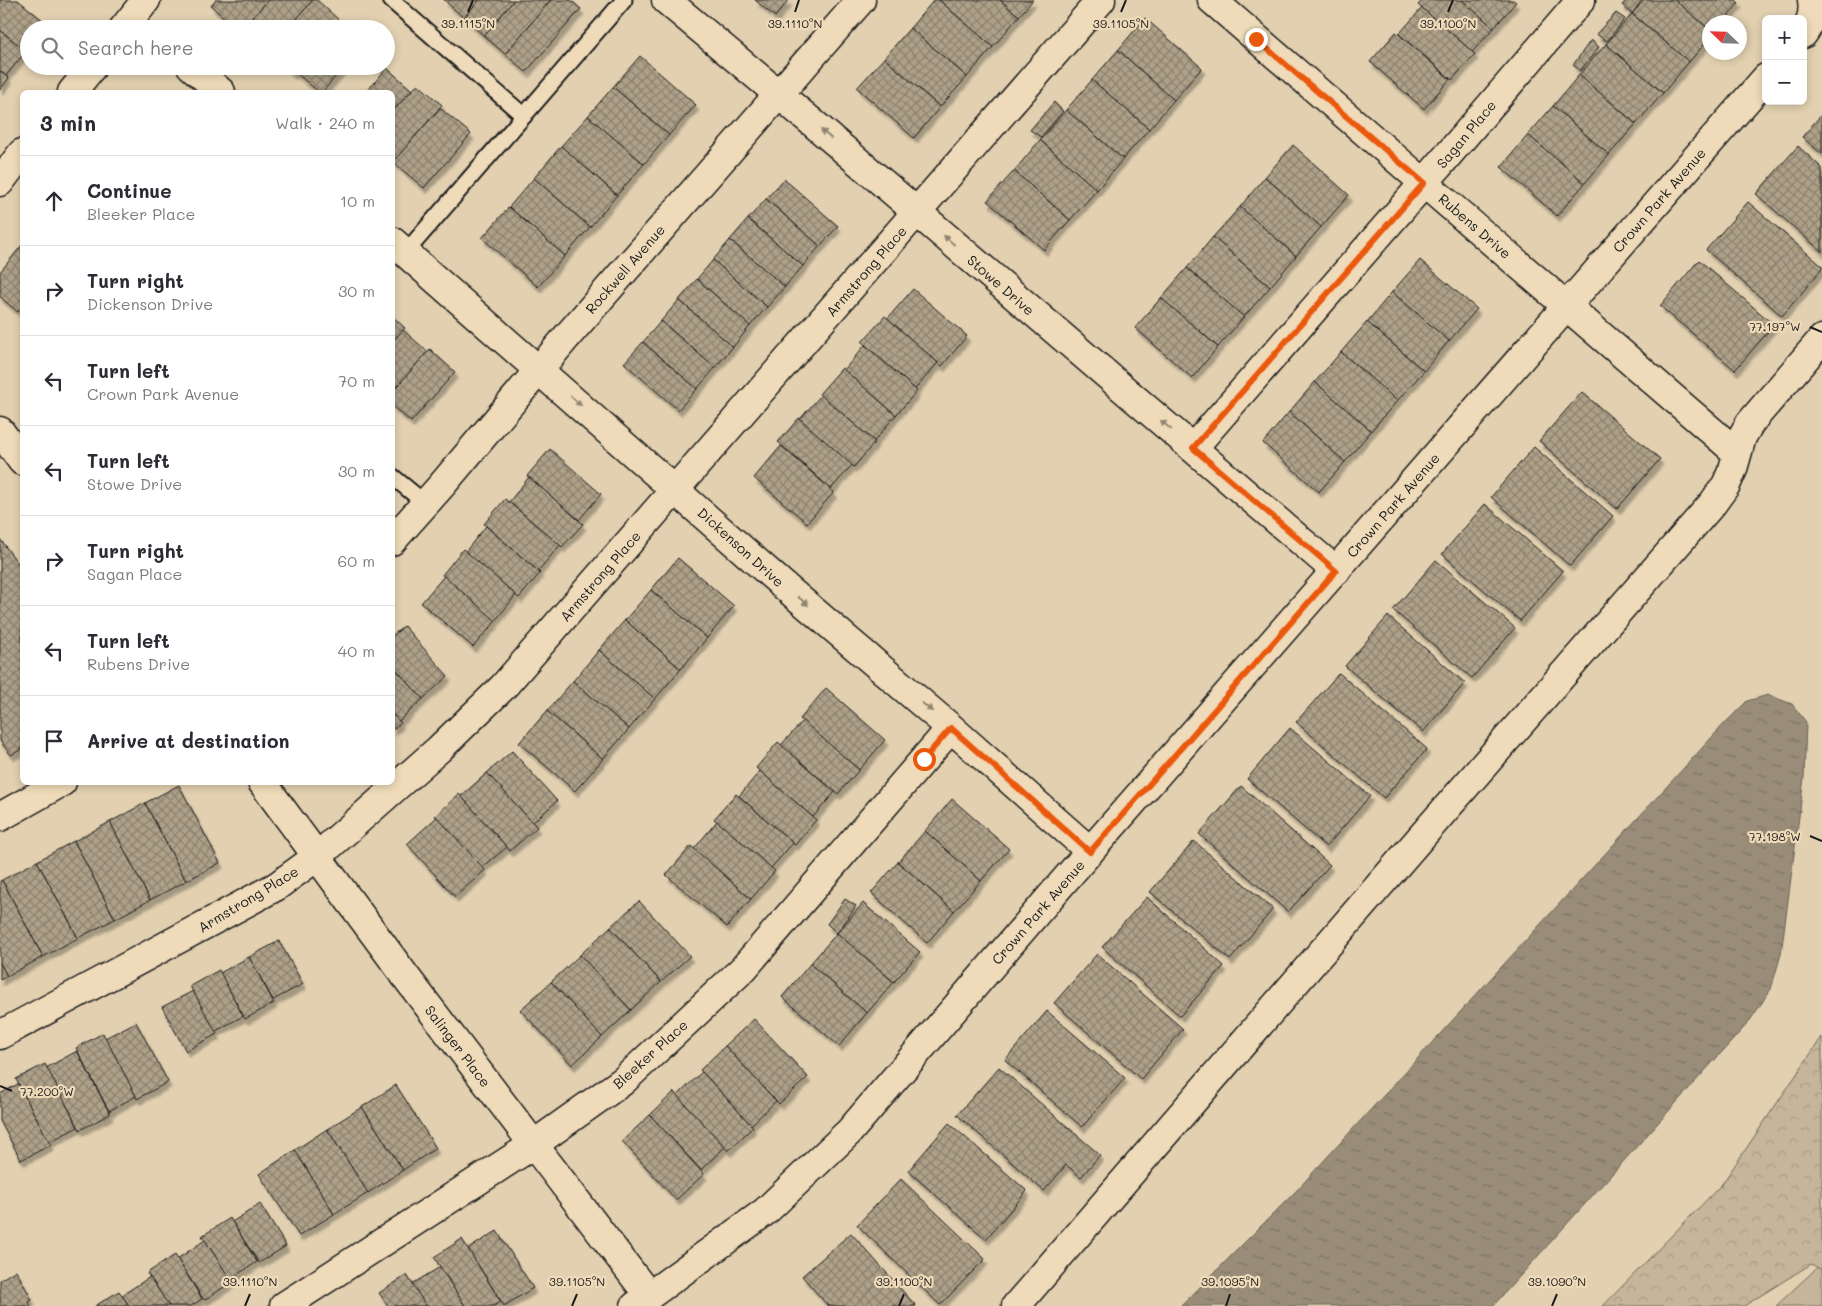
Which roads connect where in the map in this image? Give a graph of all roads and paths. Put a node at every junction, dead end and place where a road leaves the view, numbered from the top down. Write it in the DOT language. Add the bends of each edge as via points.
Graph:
graph roads {
  1 [pos="391,0"];
  2 [pos="624,0"];
  3 [pos="666,0"];
  4 [pos="861,0"];
  5 [pos="1101,0"];
  6 [pos="1212,0"];
  7 [pos="1581,0"];
  8 [pos="1812,3"];
  9 [pos="1807,26"];
  10 [pos="86,75"];
  11 [pos="202,75"];
  12 [pos="1762,83"];
  13 [pos="74,90"];
  14 [pos="220,90"];
  15 [pos="778,94"];
  16 [pos="524,116"];
  17 [pos="20,157"];
  18 [pos="0,182"];
  19 [pos="1424,183"];
  20 [pos="917,212"];
  21 [pos="399,246"];
  22 [pos="1567,306"];
  23 [pos="1822,338"];
  24 [pos="540,369"];
  25 [pos="0,431"];
  26 [pos="1193,448"];
  27 [pos="1737,453"];
  28 [pos="20,458"];
  29 [pos="395,478"];
  30 [pos="676,489"];
  31 [pos="426,504"];
  32 [pos="395,538"];
  33 [pos="1336,571"];
  34 [pos="951,728"];
  35 [pos="57,785"];
  36 [pos="264,785"];
  37 [pos="0,817"];
  38 [pos="1090,852"];
  39 [pos="318,856"];
  40 [pos="0,1035"];
  41 [pos="533,1145"];
  42 [pos="647,1303"];
  43 [pos="284,1306"];
  44 [pos="1016,1306"];
  1 -- 16 [label="lane"];
  2 -- 16 [label="lane"];
  3 -- 15 [label="street, Stowe Drive"];
  4 -- 15 [label="street, Rockwell Avenue"];
  5 -- 20 [label="street, Armstrong Place"];
  6 -- 19 [label="street, Rubens Drive"];
  7 -- 19 [label="street, Sagan Place"];
  8 -- 9 [label="street"];
  10 -- 13 [label="street"];
  11 -- 14 [label="street"];
  12 -- 22 [label="street, Crown Park Avenue"];
  20 -- 15 [label="street, Stowe Drive, one-way"];
  15 -- 24 [label="street, Rockwell Avenue"];
  16 -- 21 [label="lane"];
  17 -- 18 [label="street"];
  19 -- 22 [label="street, Rubens Drive"];
  19 -- 26 [label="street, Sagan Place"];
  26 -- 20 [label="street, Stowe Drive, one-way"];
  20 -- 30 [label="street, Armstrong Place"];
  21 -- 24 [label="street, Dickenson Drive"];
  22 -- 27 [label="street, Rubens Drive"];
  22 -- 33 [label="street, Crown Park Avenue"];
  23 -- 27 [label="street" via="1750,423"];
  24 -- 30 [label="street, Dickenson Drive, one-way"];
  24 -- 31 [label="street, Rockwell Avenue"];
  25 -- 28 [label="street"];
  26 -- 33 [label="street, Stowe Drive"];
  27 -- 44 [label="street" via="1729,477 1713,503"];
  29 -- 31 [label="lane"];
  30 -- 34 [label="street, Dickenson Drive, one-way"];
  30 -- 39 [label="street, Armstrong Place" via="503,687 439,749"];
  31 -- 32 [label="street, Rockwell Avenue"];
  33 -- 38 [label="street, Crown Park Avenue"];
  34 -- 38 [label="street, Dickenson Drive"];
  34 -- 41 [label="street, Bleeker Place" via="742,969 623,1081"];
  35 -- 37 [label="street"];
  36 -- 39 [label="street, Salinger Place"];
  38 -- 42 [label="street, Crown Park Avenue" via="849,1132 766,1211"];
  39 -- 40 [label="street, Armstrong Place" via="277,886"];
  39 -- 41 [label="street, Salinger Place"];
  41 -- 42 [label="street, Salinger Place"];
  41 -- 43 [label="street, Bleeker Place"];
}
